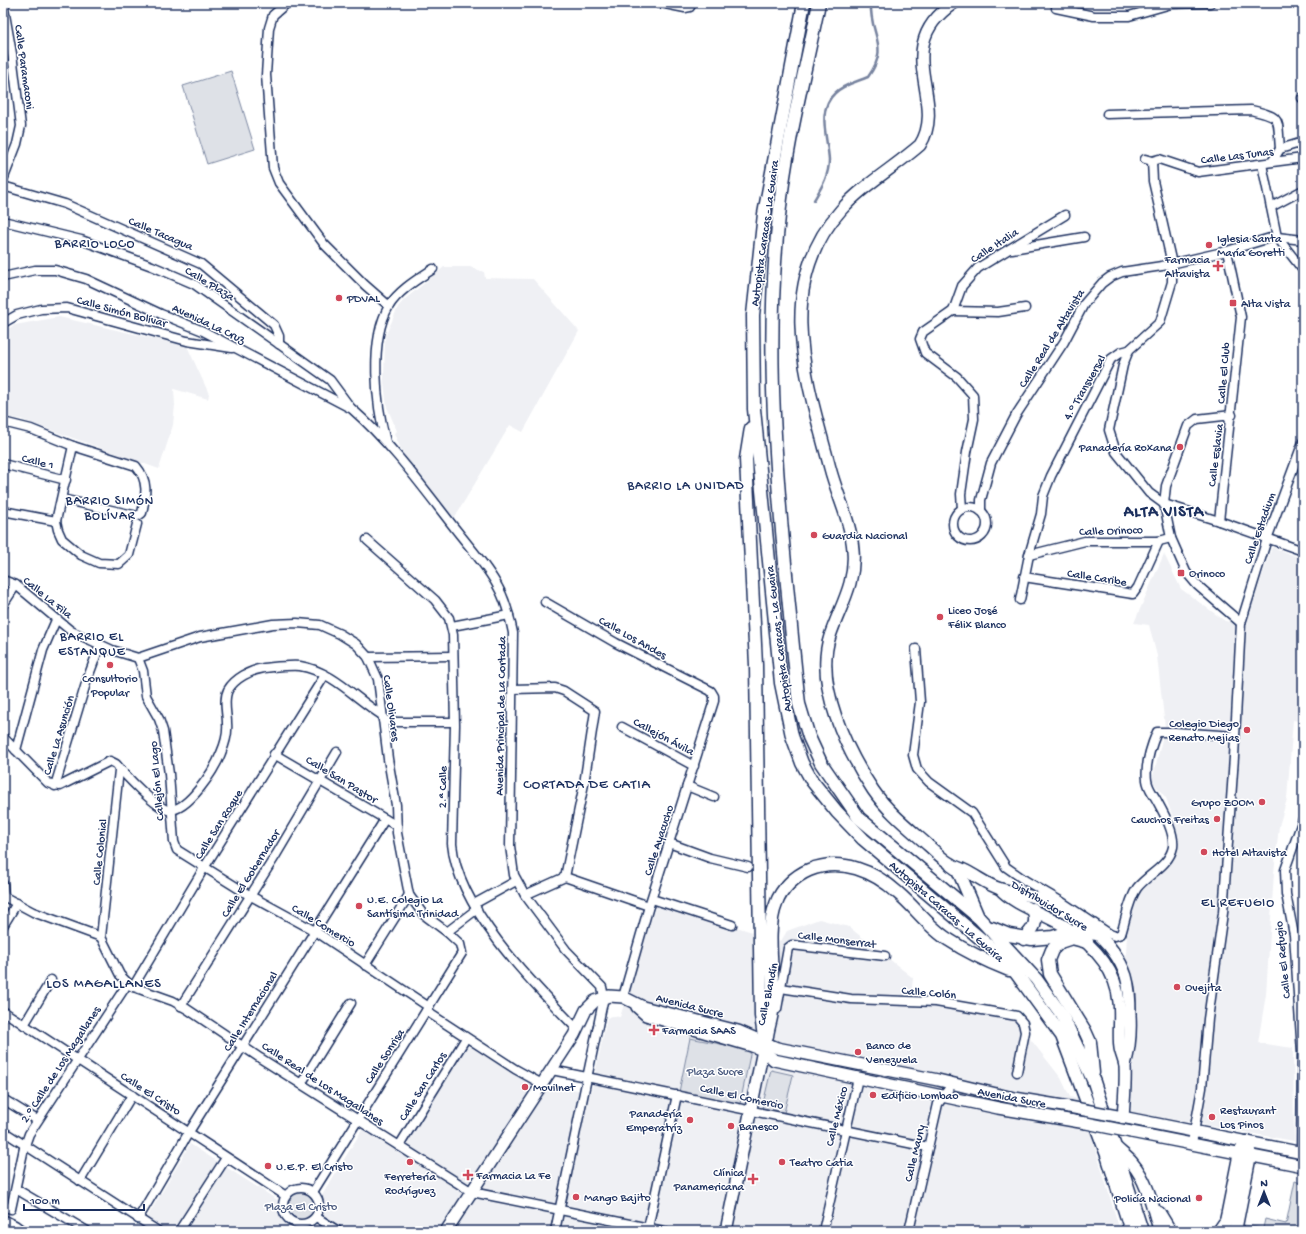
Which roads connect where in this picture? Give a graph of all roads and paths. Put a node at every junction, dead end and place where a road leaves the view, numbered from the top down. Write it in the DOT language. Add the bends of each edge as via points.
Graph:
graph roads {
  1 [pos="3,3"];
  2 [pos="286,3"];
  3 [pos="660,3"];
  4 [pos="692,3"];
  5 [pos="804,3"];
  6 [pos="819,3"];
  7 [pos="954,3"];
  8 [pos="1210,3"];
  9 [pos="1056,8"];
  10 [pos="1107,114"];
  11 [pos="1303,142"];
  12 [pos="1280,149"];
  13 [pos="1303,158"];
  14 [pos="1149,160"];
  15 [pos="1272,162"];
  16 [pos="1262,164"];
  17 [pos="3,180"];
  18 [pos="3,186"];
  19 [pos="1303,190"];
  20 [pos="1271,207"];
  21 [pos="1065,215"];
  22 [pos="3,221"];
  23 [pos="1084,237"];
  24 [pos="1277,237"];
  25 [pos="1303,240"];
  26 [pos="1005,251"];
  27 [pos="1227,251"];
  28 [pos="1172,264"];
  29 [pos="433,268"];
  30 [pos="1303,270"];
  31 [pos="3,277"];
  32 [pos="389,306"];
  33 [pos="1025,308"];
  34 [pos="953,311"];
  35 [pos="3,323"];
  36 [pos="279,344"];
  37 [pos="237,349"];
  38 [pos="1129,350"];
  39 [pos="352,409"];
  40 [pos="754,409"];
  41 [pos="1232,416"];
  42 [pos="3,422"];
  43 [pos="1303,442"];
  44 [pos="387,444"];
  45 [pos="73,446"];
  46 [pos="3,464"];
  47 [pos="66,480"];
  48 [pos="62,499"];
  49 [pos="1164,504"];
  50 [pos="962,509"];
  51 [pos="3,511"];
  52 [pos="981,511"];
  53 [pos="56,520"];
  54 [pos="1219,520"];
  55 [pos="137,524"];
  56 [pos="1171,538"];
  57 [pos="1267,539"];
  58 [pos="367,540"];
  59 [pos="1159,541"];
  60 [pos="1303,550"];
  61 [pos="1029,555"];
  62 [pos="1024,577"];
  63 [pos="3,580"];
  64 [pos="16,585"];
  65 [pos="1020,600"];
  66 [pos="545,602"];
  67 [pos="3,605"];
  68 [pos="509,615"];
  69 [pos="56,620"];
  70 [pos="1241,623"];
  71 [pos="452,626"];
  72 [pos="100,645"];
  73 [pos="916,649"];
  74 [pos="453,656"];
  75 [pos="368,657"];
  76 [pos="138,658"];
  77 [pos="324,675"];
  78 [pos="512,689"];
  79 [pos="711,691"];
  80 [pos="383,718"];
  81 [pos="454,722"];
  82 [pos="622,727"];
  83 [pos="1235,736"];
  84 [pos="3,737"];
  85 [pos="16,750"];
  86 [pos="337,752"];
  87 [pos="274,754"];
  88 [pos="694,766"];
  89 [pos="119,770"];
  90 [pos="320,780"];
  91 [pos="55,786"];
  92 [pos="688,786"];
  93 [pos="714,797"];
  94 [pos="171,810"];
  95 [pos="385,819"];
  96 [pos="1303,819"];
  97 [pos="396,826"];
  98 [pos="669,843"];
  99 [pos="951,865"];
  100 [pos="204,868"];
  101 [pos="748,868"];
  102 [pos="565,877"];
  103 [pos="516,881"];
  104 [pos="3,884"];
  105 [pos="1000,889"];
  106 [pos="249,895"];
  107 [pos="409,895"];
  108 [pos="525,895"];
  109 [pos="3,897"];
  110 [pos="650,902"];
  111 [pos="17,903"];
  112 [pos="476,907"];
  113 [pos="1033,909"];
  114 [pos="983,922"];
  115 [pos="732,925"];
  116 [pos="3,926"];
  117 [pos="315,931"];
  118 [pos="1072,931"];
  119 [pos="447,932"];
  120 [pos="1097,934"];
  121 [pos="102,937"];
  122 [pos="1024,939"];
  123 [pos="1087,942"];
  124 [pos="788,948"];
  125 [pos="462,953"];
  126 [pos="885,956"];
  127 [pos="365,965"];
  128 [pos="1016,973"];
  129 [pos="52,980"];
  130 [pos="131,985"];
  131 [pos="781,988"];
  132 [pos="604,997"];
  133 [pos="623,997"];
  134 [pos="351,1003"];
  135 [pos="182,1006"];
  136 [pos="428,1009"];
  137 [pos="3,1011"];
  138 [pos="24,1024"];
  139 [pos="578,1029"];
  140 [pos="466,1038"];
  141 [pos="242,1046"];
  142 [pos="764,1047"];
  143 [pos="1302,1053"];
  144 [pos="78,1060"];
  145 [pos="1125,1065"];
  146 [pos="552,1070"];
  147 [pos="1017,1072"];
  148 [pos="587,1077"];
  149 [pos="858,1078"];
  150 [pos="1094,1082"];
  151 [pos="302,1084"];
  152 [pos="542,1084"];
  153 [pos="952,1084"];
  154 [pos="132,1095"];
  155 [pos="677,1095"];
  156 [pos="943,1096"];
  157 [pos="3,1099"];
  158 [pos="752,1110"];
  159 [pos="1120,1117"];
  160 [pos="358,1118"];
  161 [pos="37,1120"];
  162 [pos="845,1130"];
  163 [pos="3,1131"];
  164 [pos="1194,1131"];
  165 [pos="189,1132"];
  166 [pos="1247,1142"];
  167 [pos="1192,1143"];
  168 [pos="24,1145"];
  169 [pos="399,1146"];
  170 [pos="928,1147"];
  171 [pos="1111,1151"];
  172 [pos="1302,1153"];
  173 [pos="1245,1154"];
  174 [pos="226,1158"];
  175 [pos="1303,1166"];
  176 [pos="80,1181"];
  177 [pos="16,1189"];
  178 [pos="313,1192"];
  179 [pos="472,1192"];
  180 [pos="1148,1192"];
  181 [pos="286,1196"];
  182 [pos="7,1208"];
  183 [pos="560,1210"];
  184 [pos="316,1217"];
  185 [pos="138,1219"];
  186 [pos="3,1220"];
  187 [pos="648,1229"];
  188 [pos="23,1231"];
  189 [pos="87,1231"];
  190 [pos="158,1231"];
  191 [pos="179,1231"];
  192 [pos="338,1231"];
  193 [pos="446,1231"];
  194 [pos="555,1231"];
  195 [pos="664,1231"];
  196 [pos="726,1231"];
  197 [pos="823,1231"];
  198 [pos="909,1231"];
  199 [pos="1131,1231"];
  200 [pos="1142,1231"];
  201 [pos="1160,1231"];
  202 [pos="1170,1231"];
  203 [pos="1219,1231"];
  204 [pos="1235,1231"];
  1 -- 17 [label="street, Calle Paramaconi" via="21,126"];
  2 -- 32 [label="street" via="273,14 269,28 266,75 273,168 283,189 324,244"];
  3 -- 4 [label="street" via="685,8 690,7"];
  5 -- 40 [label="highway, Autopista Caracas - La Guaira" via="759,254 753,314"];
  6 -- 114 [label="highway, Autopista Caracas - La Guaira" via="778,215 772,314 775,458 800,704 809,737 821,763 859,818"];
  7 -- 99 [label="main road" via="938,16 930,27 923,46 922,68 929,118 925,137 901,162 841,209 822,238 805,278 800,310 801,342 814,405 853,547 851,582 829,638 826,656 827,675 837,718 849,748 875,792 891,812"];
  8 -- 9 [label="street" via="1171,4 1129,16 1094,16"];
  10 -- 12 [label="street" via="1251,110 1274,116 1277,121"];
  11 -- 12 [label="street"];
  12 -- 15 [label="street"];
  13 -- 15 [label="street, Calle Las Tunas"];
  14 -- 16 [label="street, Calle Las Tunas" via="1159,159 1198,172"];
  14 -- 28 [label="street, 4.° Transversal"];
  15 -- 16 [label="street, Calle Las Tunas"];
  16 -- 20 [label="street"];
  18 -- 36 [label="street, Calle Tacagua" via="65,204 201,264 274,325 279,336"];
  19 -- 20 [label="street"];
  20 -- 24 [label="street"];
  21 -- 26 [label="street, Calle Italia"];
  22 -- 36 [label="street, Calle Plaza" via="81,240 179,277 206,292"];
  23 -- 26 [label="street"];
  24 -- 25 [label="street, Calle Real de Altavista"];
  24 -- 27 [label="street, Calle Real de Altavista"];
  24 -- 30 [label="street"];
  26 -- 34 [label="street, Calle Italia" via="978,268 962,286"];
  27 -- 28 [label="street, Calle Real de Altavista"];
  27 -- 41 [label="street, Calle El Club" via="1241,317"];
  28 -- 38 [label="street, 4.° Transversal" via="1172,282 1160,322"];
  28 -- 52 [label="street, Calle Real de Altavista" via="1122,272 1110,277 1084,304 1064,342 1016,415 990,463 981,500"];
  29 -- 32 [label="street" via="403,290"];
  31 -- 37 [label="street, Avenida La Cruz" via="35,270 68,273 188,324"];
  32 -- 44 [label="street" via="382,322 377,370 379,416"];
  33 -- 34 [label="street" via="998,312"];
  34 -- 50 [label="street" via="923,332 920,339 925,353 957,377 972,395 974,419 961,494"];
  35 -- 37 [label="street, Calle Simón Bolívar" via="17,315 41,309 67,308 187,341"];
  36 -- 39 [label="street, Calle Plaza" via="330,380"];
  37 -- 39 [label="street, Avenida La Cruz"];
  38 -- 49 [label="street" via="1110,419 1111,440 1116,452 1149,493"];
  38 -- 61 [label="street, 4.° Transversal" via="1112,359 1059,457 1043,496 1041,514"];
  39 -- 44 [label="street, Avenida La Cruz"];
  40 -- 128 [label="highway, Autopista Caracas - La Guaira" via="781,683 792,736 802,763 812,780 850,826 995,951"];
  40 -- 142 [label="highway" via="746,459 756,666 761,1016"];
  41 -- 49 [label="street, Calle El Club" via="1197,419 1188,426 1166,486"];
  41 -- 54 [label="street, Calle Eslavia"];
  42 -- 45 [label="street" via="31,428"];
  43 -- 57 [label="street, Calle Estadium"];
  44 -- 68 [label="street, Avenida Principal de La Cortada" via="488,571 498,586"];
  45 -- 47 [label="street"];
  45 -- 48 [label="street" via="136,466 146,484 142,513 138,516"];
  46 -- 47 [label="street, Calle 1"];
  47 -- 48 [label="street"];
  48 -- 53 [label="street"];
  49 -- 54 [label="street"];
  49 -- 56 [label="street, Calle El Club"];
  50 -- 52 [label="street" via="972,507"];
  50 -- 52 [label="street" via="954,517 953,528 959,537 970,540 980,537 986,527 985,516"];
  51 -- 53 [label="street"];
  53 -- 55 [label="street" via="62,539 80,555 109,565 119,564 130,555"];
  54 -- 57 [label="street"];
  56 -- 59 [label="street, Calle Orinoco"];
  56 -- 70 [label="street, Calle El Club" via="1186,572 1197,585"];
  57 -- 60 [label="street"];
  57 -- 70 [label="street, Calle Estadium"];
  58 -- 71 [label="street, 2.ª Calle" via="443,607"];
  59 -- 61 [label="street, Calle Orinoco" via="1085,541"];
  59 -- 62 [label="street, Calle Caribe" via="1133,594"];
  61 -- 62 [label="street, 4.° Transversal"];
  62 -- 65 [label="street, 4.° Transversal"];
  63 -- 64 [label="street, Calle La Fila"];
  64 -- 67 [label="street"];
  64 -- 69 [label="street, Calle La Fila"];
  66 -- 79 [label="street, Calle Los Andes" via="616,643"];
  68 -- 71 [label="street"];
  68 -- 78 [label="street, Avenida Principal de La Cortada" via="513,633"];
  69 -- 72 [label="street, Calle La Fila"];
  69 -- 85 [label="street" via="42,650"];
  70 -- 83 [label="street, Calle Estadium"];
  71 -- 74 [label="street, 2.ª Calle"];
  72 -- 76 [label="street"];
  72 -- 91 [label="street, Calle La Asunción"];
  73 -- 83 [label="street" via="920,702 913,755 917,769 929,782 972,813 1006,867 1114,936 1121,934 1130,900 1138,887 1169,858 1172,847 1172,834 1147,780 1146,770 1157,732"];
  74 -- 75 [label="street"];
  74 -- 81 [label="street, 2.ª Calle"];
  75 -- 76 [label="street, Calle Olivares" via="356,644 340,634 320,625 297,623 239,628 200,637"];
  75 -- 80 [label="street, Calle Olivares" via="378,679"];
  76 -- 94 [label="street, Callejón El Lago" via="143,671 146,696 163,731"];
  77 -- 80 [label="street"];
  77 -- 87 [label="street, Calle San Roque"];
  77 -- 94 [label="street" via="308,668 291,666 256,670 236,681 226,695 227,730 221,753 194,796"];
  78 -- 102 [label="street" via="556,688 595,711 584,784"];
  78 -- 103 [label="street, Avenida Principal de La Cortada" via="510,846 511,864"];
  79 -- 88 [label="street, Calle Ayacucho" via="714,701"];
  80 -- 81 [label="street" via="397,722"];
  80 -- 97 [label="street, Calle Olivares" via="396,805"];
  81 -- 112 [label="street, 2.ª Calle" via="453,853"];
  82 -- 88 [label="street, Callejón Ávila"];
  83 -- 164 [label="street, Calle Estadium" via="1224,913 1208,1019 1202,1088"];
  84 -- 85 [label="street"];
  85 -- 91 [label="street" via="48,783"];
  86 -- 90 [label="street, Calle El Gobernador"];
  87 -- 90 [label="street, Calle San Pastor"];
  87 -- 100 [label="street, Calle San Roque"];
  88 -- 92 [label="street, Calle Ayacucho"];
  89 -- 121 [label="street, Calle Colonial"];
  90 -- 95 [label="street, Calle San Pastor"];
  90 -- 106 [label="street, Calle El Gobernador"];
  91 -- 94 [label="street" via="66,784 110,761 158,806"];
  92 -- 93 [label="street"];
  92 -- 98 [label="street, Calle Ayacucho"];
  94 -- 100 [label="street, Callejón El Lago" via="175,848"];
  95 -- 97 [label="street, Calle San Pastor"];
  95 -- 117 [label="street, Calle Internacional"];
  96 -- 143 [label="street, Calle El Refugio" via="1284,870 1294,935"];
  97 -- 107 [label="street, Calle Olivares"];
  98 -- 101 [label="street"];
  98 -- 110 [label="street, Calle Ayacucho"];
  99 -- 105 [label="main road"];
  99 -- 114 [label="highway" via="958,870"];
  100 -- 106 [label="street, Calle Comercio"];
  100 -- 130 [label="street, Calle San Roque"];
  102 -- 108 [label="street"];
  102 -- 110 [label="street"];
  103 -- 108 [label="street, Avenida Principal de La Cortada"];
  103 -- 112 [label="street"];
  104 -- 109 [label="street"];
  105 -- 113 [label="main road, Distribuidor Sucre" via="1011,899"];
  105 -- 120 [label="main road, Distribuidor Sucre" via="1038,898 1077,918"];
  106 -- 117 [label="street, Calle Comercio"];
  106 -- 135 [label="street, Calle El Gobernador"];
  107 -- 119 [label="street, Calle Olivares" via="423,914"];
  107 -- 127 [label="street"];
  108 -- 132 [label="street, Avenida Principal de La Cortada" via="566,950 602,987"];
  109 -- 111 [label="street"];
  110 -- 115 [label="street"];
  110 -- 133 [label="street, Calle Ayacucho"];
  111 -- 116 [label="street"];
  111 -- 121 [label="street" via="33,912"];
  112 -- 119 [label="street"];
  112 -- 139 [label="street, 2.ª Calle" via="514,961"];
  113 -- 118 [label="main road, Distribuidor Sucre"];
  113 -- 122 [label="highway" via="1035,926"];
  114 -- 122 [label="highway" via="1009,935"];
  114 -- 150 [label="highway, Autopista Caracas - La Guaira" via="1051,999 1062,1015"];
  117 -- 127 [label="street, Calle Comercio"];
  117 -- 141 [label="street, Calle Internacional"];
  118 -- 120 [label="highway"];
  118 -- 122 [label="highway" via="1042,939"];
  118 -- 123 [label="main road, Distribuidor Sucre"];
  119 -- 125 [label="street, Calle Olivares" via="460,944"];
  120 -- 145 [label="main road, Distribuidor Sucre" via="1117,957 1129,986 1130,1049"];
  121 -- 130 [label="street" via="120,975"];
  123 -- 145 [label="main road, Distribuidor Sucre" via="1101,958 1118,992 1120,1048"];
  123 -- 150 [label="highway" via="1072,938 1060,942 1050,954 1048,968 1090,1042"];
  124 -- 126 [label="street, Calle Monserrat" via="796,945"];
  124 -- 131 [label="street, Calle Blandín"];
  125 -- 136 [label="street, Calle Sonrisa"];
  127 -- 136 [label="street, Calle Comercio"];
  128 -- 142 [label="highway" via="949,940 935,930 898,893 873,876 861,870 838,865 816,868 805,872 790,883 775,904 772,932 772,1013"];
  128 -- 171 [label="highway, Autopista Caracas - La Guaira" via="1062,1036"];
  129 -- 138 [label="street"];
  130 -- 135 [label="street, Calle Real de Los Magallanes"];
  130 -- 144 [label="street, 2.° Calle de Los Magallanes"];
  131 -- 142 [label="street, Calle Blandín" via="773,1029"];
  131 -- 147 [label="street, Calle Colón" via="851,999 936,1002 1017,1016 1023,1023 1025,1032"];
  132 -- 133 [label="main road, Avenida Sucre"];
  132 -- 139 [label="main road" via="589,1005"];
  132 -- 148 [label="street"];
  133 -- 142 [label="main road, Avenida Sucre" via="634,1003 738,1031"];
  134 -- 151 [label="street"];
  135 -- 141 [label="street, Calle Real de Los Magallanes"];
  136 -- 140 [label="street, Calle Comercio"];
  136 -- 160 [label="street, Calle Sonrisa"];
  137 -- 138 [label="street, Calle El Cristo"];
  138 -- 144 [label="street, Calle El Cristo"];
  139 -- 146 [label="main road"];
  140 -- 152 [label="street, Calle Comercio" via="515,1070"];
  140 -- 169 [label="street, Calle San Carlos"];
  141 -- 151 [label="street, Calle Real de Los Magallanes"];
  141 -- 165 [label="street, Calle Internacional"];
  142 -- 149 [label="main road, Avenida Sucre" via="774,1060"];
  142 -- 153 [label="main road, Avenida Sucre"];
  142 -- 158 [label="main road"];
  143 -- 172 [label="street, Calle El Refugio"];
  144 -- 154 [label="street, Calle El Cristo"];
  144 -- 161 [label="street, 2.° Calle de Los Magallanes"];
  145 -- 159 [label="main road, Distribuidor Sucre"];
  146 -- 148 [label="street, Calle El Comercio"];
  146 -- 152 [label="main road"];
  148 -- 155 [label="street, Calle El Comercio"];
  148 -- 183 [label="street"];
  149 -- 156 [label="main road, Avenida Sucre"];
  149 -- 162 [label="street, Calle México"];
  150 -- 171 [label="highway, Autopista Caracas - La Guaira"];
  151 -- 160 [label="street, Calle Real de Los Magallanes"];
  152 -- 179 [label="main road"];
  153 -- 156 [label="street, Calle Maury"];
  153 -- 159 [label="main road, Avenida Sucre, bridge"];
  154 -- 165 [label="street, Calle El Cristo"];
  154 -- 176 [label="street"];
  155 -- 158 [label="street, Calle El Comercio"];
  155 -- 187 [label="street"];
  156 -- 167 [label="main road, Avenida Sucre, bridge"];
  156 -- 170 [label="street, Calle Maury" via="938,1104"];
  157 -- 161 [label="street"];
  158 -- 162 [label="street, Calle El Comercio"];
  158 -- 196 [label="main road"];
  159 -- 164 [label="main road, Avenida Sucre"];
  160 -- 169 [label="street, Calle Real de Los Magallanes"];
  160 -- 178 [label="street, Calle Sonrisa"];
  161 -- 168 [label="street, 2.° Calle de Los Magallanes"];
  162 -- 170 [label="street, Calle El Comercio"];
  162 -- 197 [label="street, Calle México"];
  163 -- 168 [label="street"];
  164 -- 166 [label="main road, Avenida Sucre"];
  164 -- 167 [label="street, Calle Estadium"];
  165 -- 174 [label="street, Calle El Cristo"];
  165 -- 185 [label="street, Calle Internacional"];
  166 -- 172 [label="main road, Avenida Sucre"];
  166 -- 173 [label="highway"];
  167 -- 173 [label="main road, Avenida Sucre"];
  168 -- 176 [label="street"];
  168 -- 177 [label="street, 2.° Calle de Los Magallanes"];
  169 -- 179 [label="street, Calle Real de Los Magallanes"];
  170 -- 198 [label="street, Calle Maury"];
  171 -- 180 [label="highway, Autopista Caracas - La Guaira" via="1132,1163"];
  171 -- 199 [label="highway, Autopista Caracas - La Guaira"];
  171 -- 200 [label="highway, Autopista Caracas - La Guaira"];
  173 -- 175 [label="main road, Avenida Sucre"];
  173 -- 203 [label="highway" via="1226,1221"];
  173 -- 204 [label="highway"];
  174 -- 181 [label="street, Calle El Cristo"];
  174 -- 191 [label="street"];
  176 -- 185 [label="street"];
  177 -- 182 [label="street, 2.° Calle de Los Magallanes"];
  177 -- 189 [label="street"];
  178 -- 181 [label="street" via="297,1188"];
  178 -- 184 [label="street" via="319,1202"];
  179 -- 183 [label="street, Calle Real de Los Magallanes"];
  179 -- 193 [label="main road"];
  180 -- 201 [label="highway, Autopista Caracas - La Guaira"];
  180 -- 202 [label="highway"];
  181 -- 184 [label="street" via="284,1210 292,1221 305,1224"];
  183 -- 187 [label="street, Calle Real de Los Magallanes"];
  183 -- 194 [label="street"];
  184 -- 192 [label="street"];
  185 -- 190 [label="street"];
  186 -- 188 [label="street"];
  187 -- 195 [label="street, Calle Real de Los Magallanes"];
}
